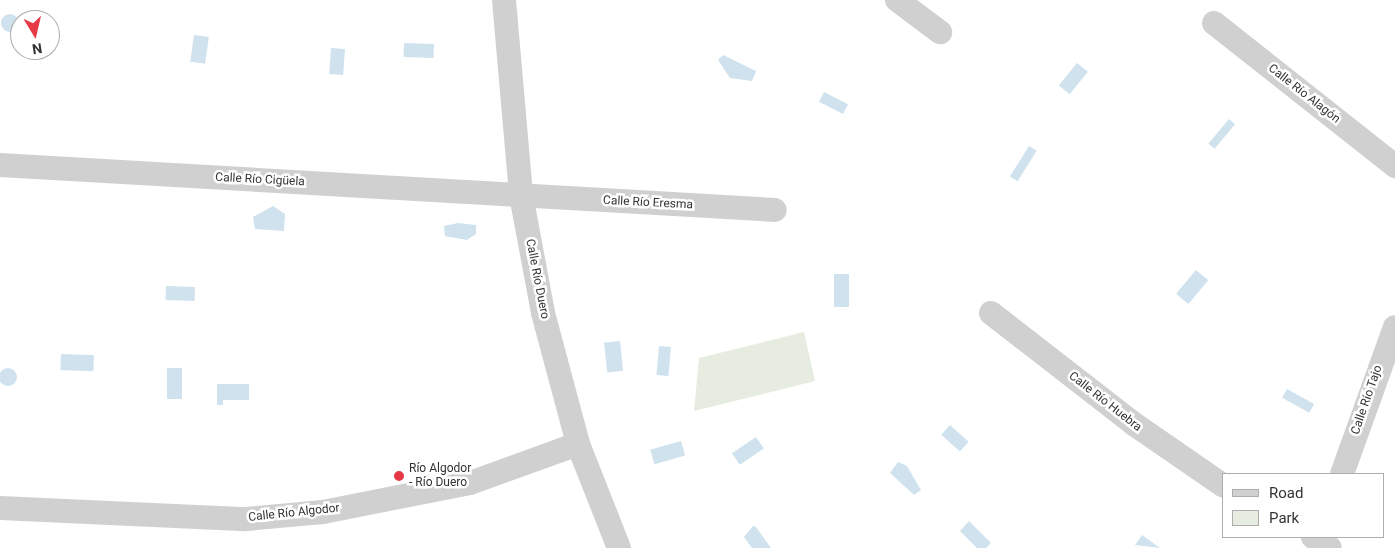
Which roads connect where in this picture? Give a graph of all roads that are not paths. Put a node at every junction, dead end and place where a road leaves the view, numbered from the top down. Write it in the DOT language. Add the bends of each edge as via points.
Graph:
graph roads {
  1 [pos="504,0"];
  2 [pos="897,0"];
  3 [pos="1214,22"];
  4 [pos="940,32"];
  5 [pos="0,165"];
  6 [pos="1395,166"];
  7 [pos="521,195"];
  8 [pos="775,210"];
  9 [pos="991,313"];
  10 [pos="1395,327"];
  11 [pos="578,444"];
  12 [pos="1342,473"];
  13 [pos="1222,485"];
  14 [pos="0,508"];
  15 [pos="619,548"];
  1 -- 7 [label="street, Calle Río Duero"];
  2 -- 4 [label="street"];
  3 -- 6 [label="street, Calle Río Alagón"];
  5 -- 7 [label="street, Calle Río Cigüela"];
  7 -- 8 [label="street, Calle Río Eresma"];
  7 -- 11 [label="street, Calle Río Duero" via="543,313"];
  9 -- 13 [label="street, Calle Río Huebra" via="1134,424"];
  10 -- 12 [label="street, Calle Río Tajo"];
  11 -- 14 [label="street, Calle Río Algodor" via="470,482 323,512 246,519"];
  11 -- 15 [label="street, Calle Río Duero"];
}
